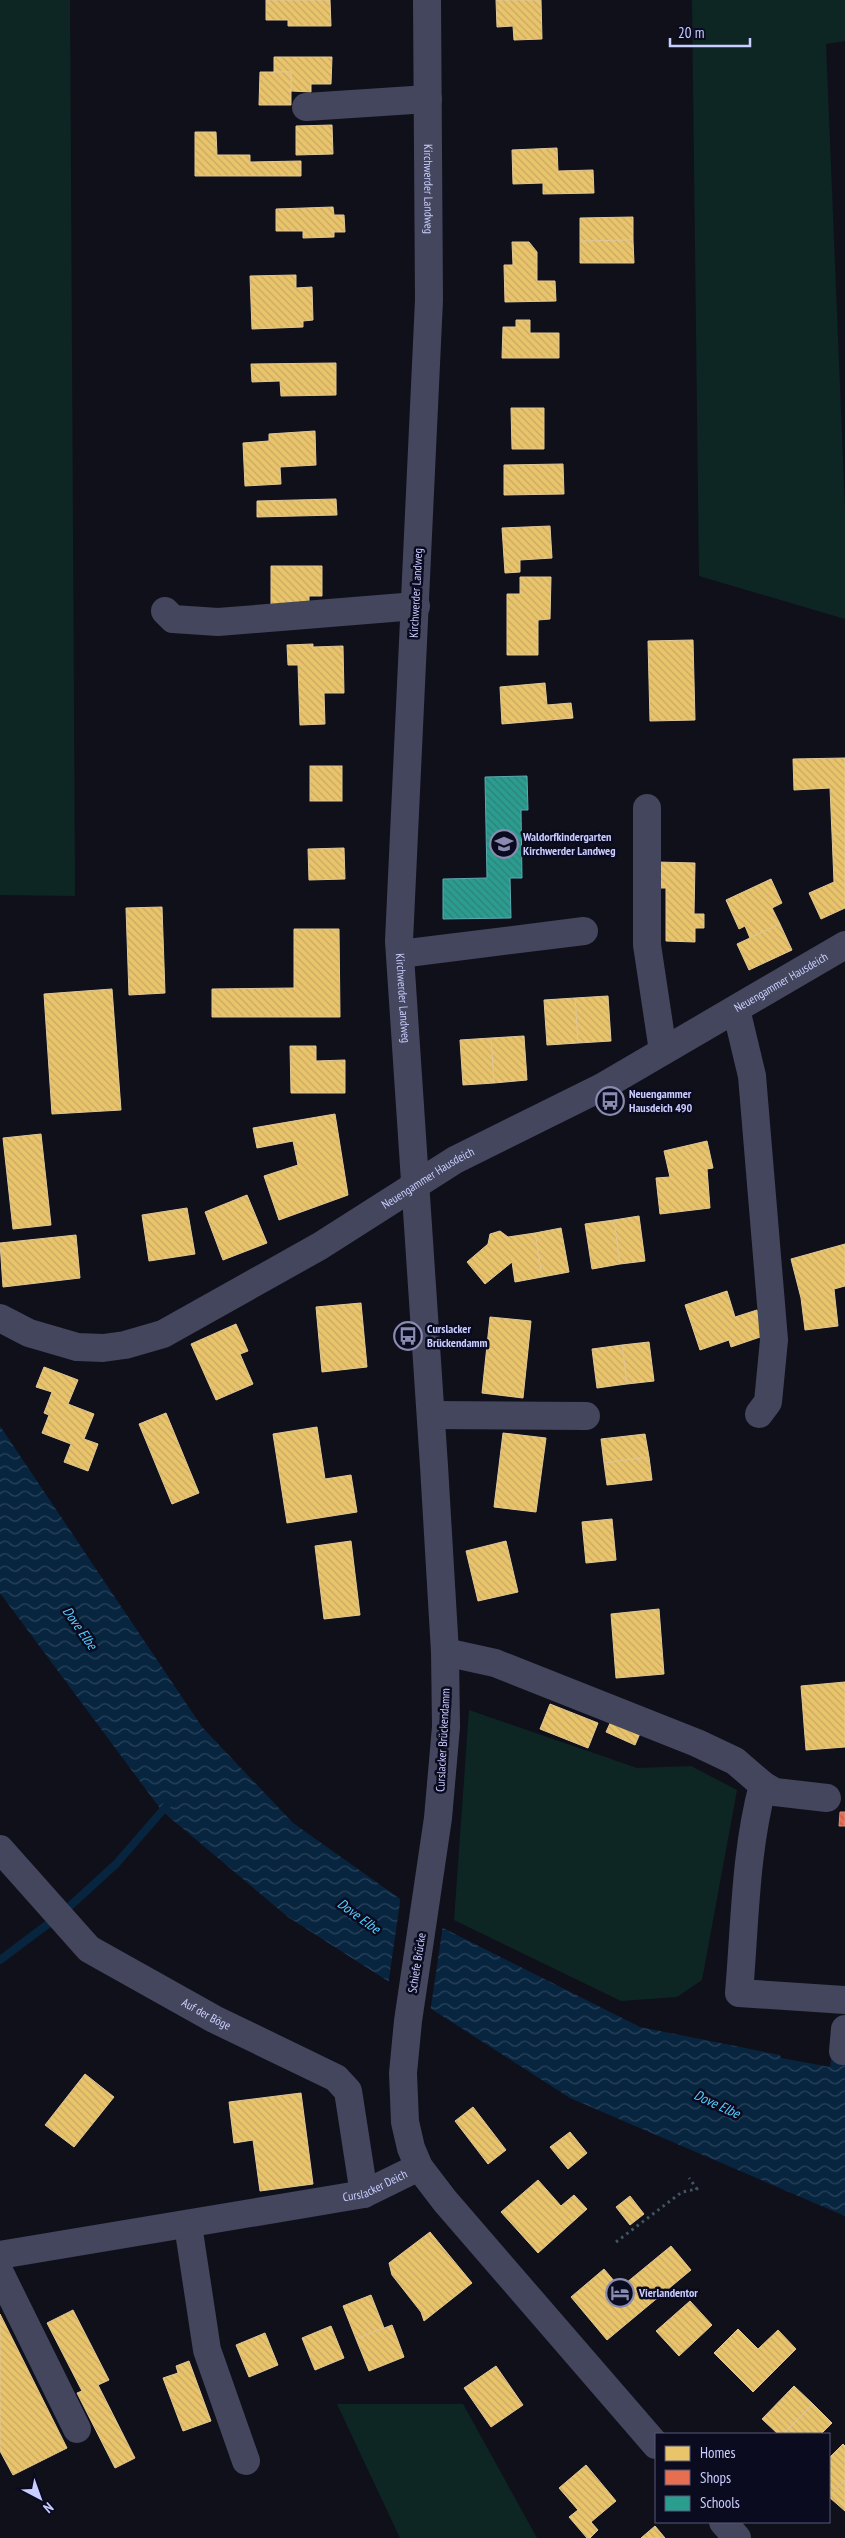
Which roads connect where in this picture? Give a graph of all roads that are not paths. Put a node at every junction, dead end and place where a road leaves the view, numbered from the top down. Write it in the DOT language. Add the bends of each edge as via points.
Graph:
graph roads {
  1 [pos="426,0"];
  2 [pos="428,100"];
  3 [pos="306,107"];
  4 [pos="416,606"];
  5 [pos="165,611"];
  6 [pos="647,808"];
  7 [pos="584,931"];
  8 [pos="845,946"];
  9 [pos="400,954"];
  10 [pos="736,1009"];
  11 [pos="663,1050"];
  12 [pos="415,1186"];
  13 [pos="0,1318"];
  14 [pos="759,1414"];
  15 [pos="431,1415"];
  16 [pos="586,1416"];
  17 [pos="445,1652"];
  18 [pos="763,1785"];
  19 [pos="826,1798"];
  20 [pos="0,1849"];
  21 [pos="426,1904"];
  22 [pos="845,2000"];
  23 [pos="419,2167"];
  24 [pos="364,2194"];
  25 [pos="188,2225"];
  26 [pos="0,2255"];
  27 [pos="0,2273"];
  28 [pos="77,2429"];
  29 [pos="655,2444"];
  30 [pos="246,2462"];
  31 [pos="724,2523"];
  32 [pos="737,2538"];
  1 -- 2 [label="street, Kirchwerder Landweg"];
  2 -- 3 [label="street"];
  2 -- 4 [label="street, Kirchwerder Landweg" via="429,300"];
  4 -- 5 [label="street" via="218,622 173,619"];
  4 -- 9 [label="street, Kirchwerder Landweg"];
  6 -- 11 [label="street" via="647,945"];
  7 -- 9 [label="street"];
  8 -- 10 [label="street, Neuengammer Hausdeich"];
  9 -- 12 [label="street, Kirchwerder Landweg"];
  10 -- 11 [label="street, Neuengammer Hausdeich"];
  10 -- 14 [label="street" via="752,1076 774,1340 768,1402"];
  11 -- 12 [label="street, Neuengammer Hausdeich" via="602,1086 455,1160"];
  12 -- 13 [label="street, Neuengammer Hausdeich" via="320,1246 163,1334 146,1340 103,1348 77,1346 29,1333"];
  12 -- 15 [label="street, Curslacker Brückendamm"];
  15 -- 16 [label="street"];
  15 -- 17 [label="street, Curslacker Brückendamm"];
  17 -- 18 [label="street" via="495,1663 697,1743 735,1761"];
  17 -- 21 [label="street, Curslacker Brückendamm" via="446,1727"];
  18 -- 19 [label="street" via="775,1792"];
  18 -- 22 [label="street" via="750,1854 739,1993"];
  20 -- 24 [label="street, Auf der Böge" via="89,1949 214,2019 336,2078 348,2090"];
  21 -- 23 [label="street, Schiefe Brücke" via="403,2073 406,2122"];
  23 -- 24 [label="street, Curslacker Deich"];
  23 -- 29 [label="street, Curslacker Deich" via="487,2251"];
  24 -- 25 [label="street, Curslacker Deich"];
  25 -- 26 [label="street, Curslacker Deich"];
  25 -- 30 [label="street" via="207,2350"];
  27 -- 28 [label="street"];
  31 -- 32 [label="street"];
}
